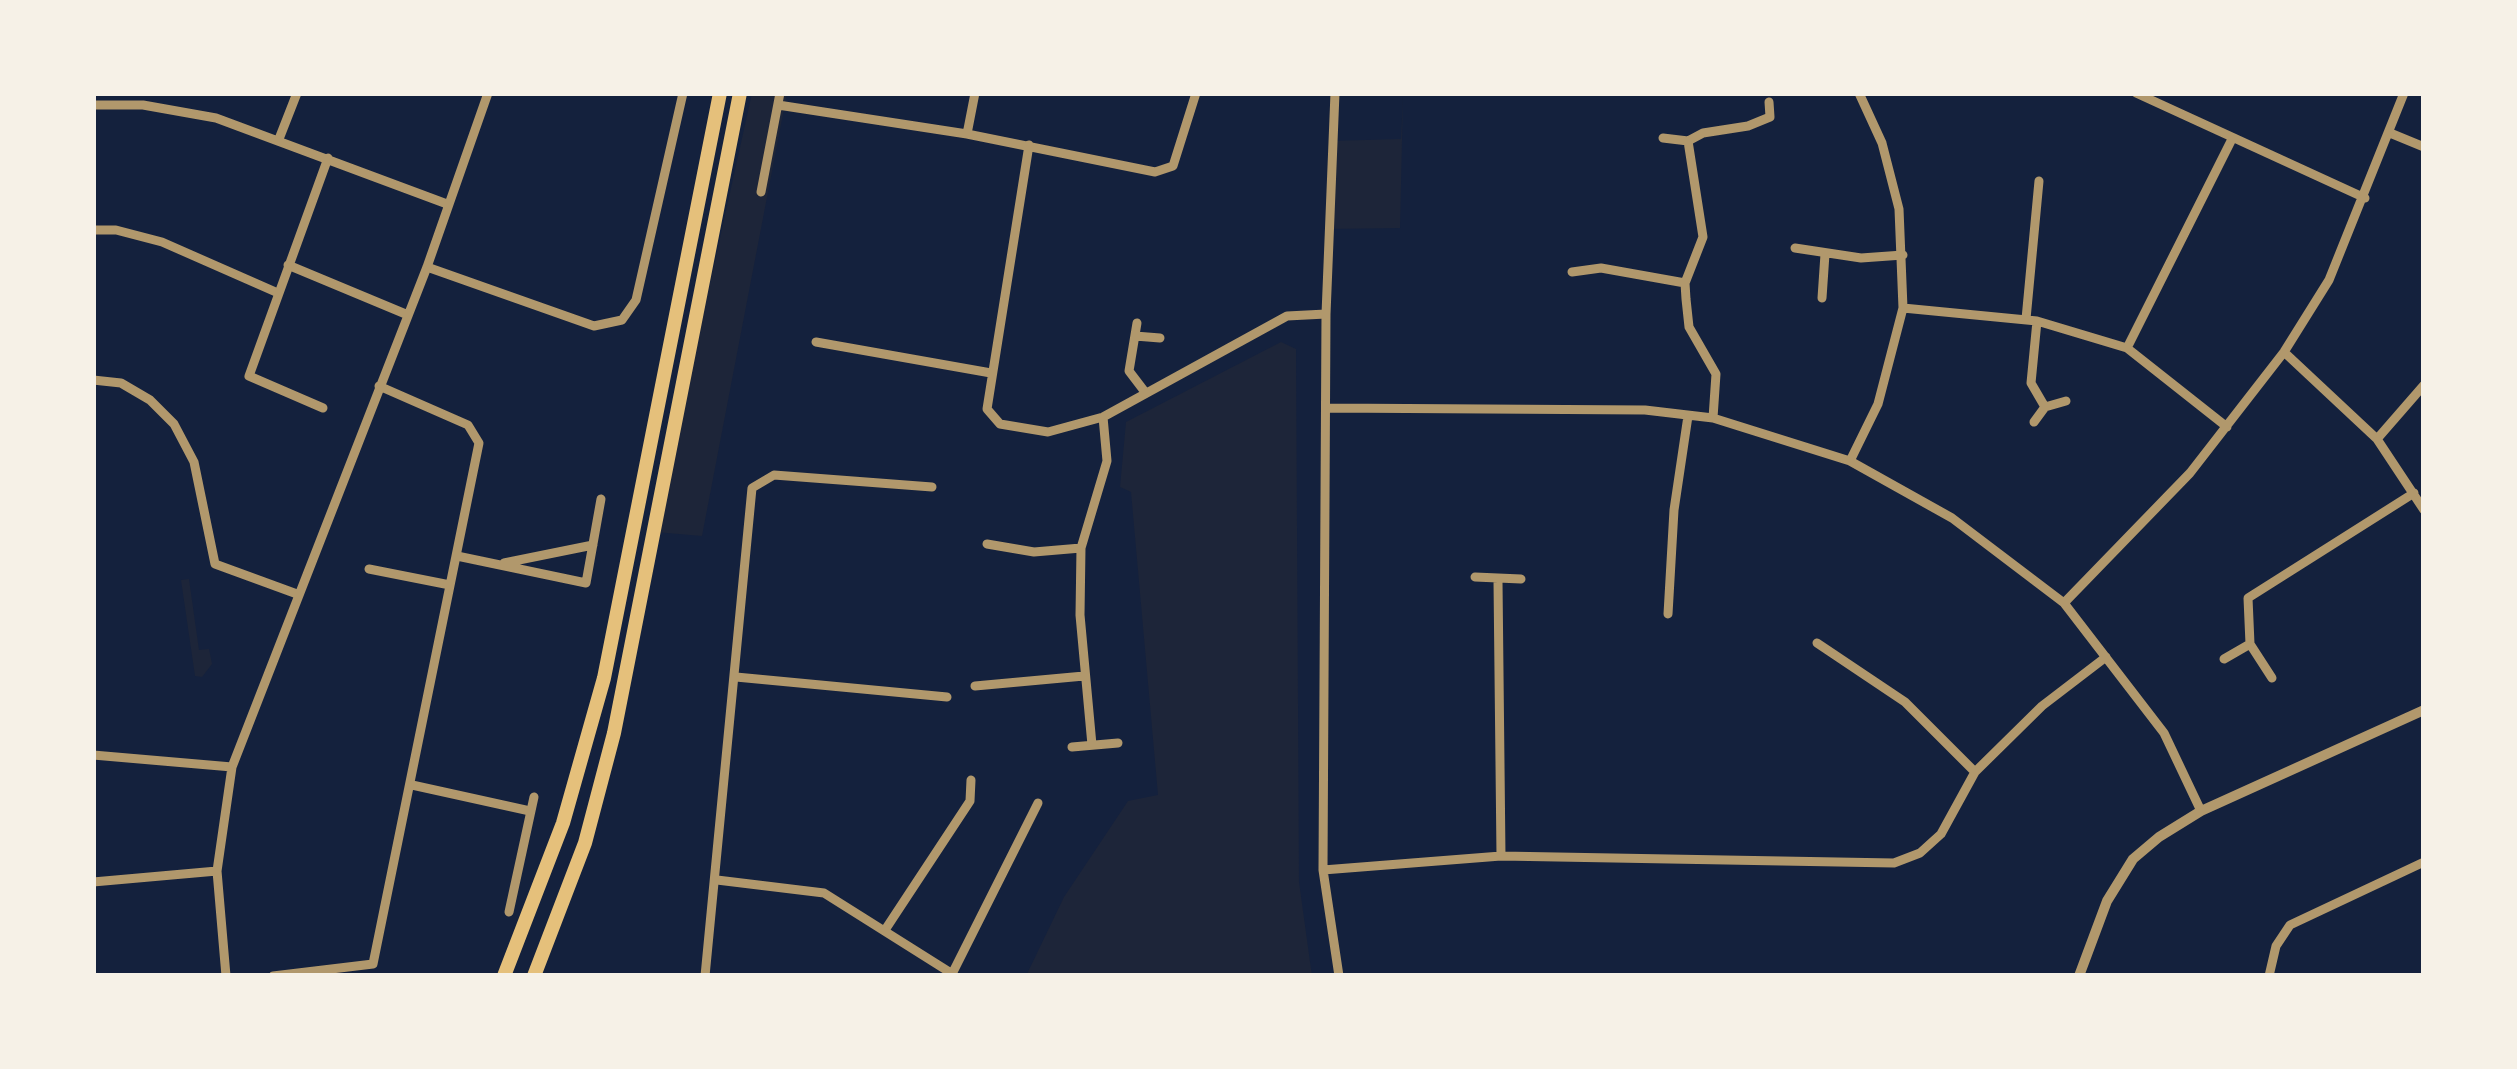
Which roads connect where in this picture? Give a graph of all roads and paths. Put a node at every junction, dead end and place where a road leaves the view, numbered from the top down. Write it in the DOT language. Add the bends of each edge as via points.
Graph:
graph roads {
  1 [pos="297,93"];
  2 [pos="488,93"];
  3 [pos="683,93"];
  4 [pos="720,93"];
  5 [pos="740,93"];
  6 [pos="975,93"];
  7 [pos="1196,93"];
  8 [pos="1335,93"];
  9 [pos="1859,93"];
  10 [pos="2136,93"];
  11 [pos="2404,93"];
  12 [pos="143,99"];
  13 [pos="779,99"];
  14 [pos="1769,102"];
  15 [pos="93,105"];
  16 [pos="1770,117"];
  17 [pos="1781,127"];
  18 [pos="2390,133"];
  19 [pos="968,134"];
  20 [pos="280,139"];
  21 [pos="1663,139"];
  22 [pos="1688,141"];
  23 [pos="2231,141"];
  24 [pos="1029,146"];
  25 [pos="2424,146"];
  26 [pos="328,158"];
  27 [pos="2039,181"];
  28 [pos="761,191"];
  29 [pos="2365,198"];
  30 [pos="447,204"];
  31 [pos="93,230"];
  32 [pos="1795,248"];
  33 [pos="1825,254"];
  34 [pos="1903,255"];
  35 [pos="288,265"];
  36 [pos="427,268"];
  37 [pos="1572,272"];
  38 [pos="1685,283"];
  39 [pos="278,292"];
  40 [pos="1822,298"];
  41 [pos="1903,308"];
  42 [pos="1326,314"];
  43 [pos="408,315"];
  44 [pos="2032,320"];
  45 [pos="1137,323"];
  46 [pos="1135,336"];
  47 [pos="1160,338"];
  48 [pos="816,342"];
  49 [pos="2127,348"];
  50 [pos="2284,352"];
  51 [pos="991,374"];
  52 [pos="93,380"];
  53 [pos="2424,385"];
  54 [pos="380,386"];
  55 [pos="1145,392"];
  56 [pos="2066,401"];
  57 [pos="2045,407"];
  58 [pos="323,408"];
  59 [pos="1327,408"];
  60 [pos="1688,416"];
  61 [pos="1103,417"];
  62 [pos="1713,418"];
  63 [pos="2034,422"];
  64 [pos="2227,427"];
  65 [pos="2377,440"];
  66 [pos="1850,461"];
  67 [pos="932,487"];
  68 [pos="2414,493"];
  69 [pos="601,499"];
  70 [pos="2424,510"];
  71 [pos="987,544"];
  72 [pos="592,545"];
  73 [pos="1081,548"];
  74 [pos="457,556"];
  75 [pos="496,564"];
  76 [pos="369,569"];
  77 [pos="1475,577"];
  78 [pos="1521,579"];
  79 [pos="1498,581"];
  80 [pos="586,583"];
  81 [pos="450,585"];
  82 [pos="297,595"];
  83 [pos="590,597"];
  84 [pos="2064,603"];
  85 [pos="1668,614"];
  86 [pos="1817,643"];
  87 [pos="2250,644"];
  88 [pos="2106,657"];
  89 [pos="2224,659"];
  90 [pos="1084,676"];
  91 [pos="736,677"];
  92 [pos="2272,678"];
  93 [pos="975,686"];
  94 [pos="947,697"];
  95 [pos="2424,710"];
  96 [pos="1118,743"];
  97 [pos="1092,745"];
  98 [pos="1072,748"];
  99 [pos="93,755"];
  100 [pos="232,767"];
  101 [pos="1975,772"];
  102 [pos="970,780"];
  103 [pos="412,785"];
  104 [pos="534,797"];
  105 [pos="1038,803"];
  106 [pos="530,811"];
  107 [pos="2200,811"];
  108 [pos="1501,856"];
  109 [pos="2424,862"];
  110 [pos="1323,870"];
  111 [pos="217,871"];
  112 [pos="717,880"];
  113 [pos="93,882"];
  114 [pos="497,891"];
  115 [pos="513,894"];
  116 [pos="509,911"];
  117 [pos="885,930"];
  118 [pos="373,964"];
  119 [pos="951,975"];
  120 [pos="226,976"];
  121 [pos="273,976"];
  122 [pos="382,976"];
  123 [pos="504,976"];
  124 [pos="533,976"];
  125 [pos="705,976"];
  126 [pos="1339,976"];
  127 [pos="2079,976"];
  128 [pos="2269,976"];
  1 -- 20 [label="street"];
  2 -- 30 [label="street"];
  3 -- 36 [label="street" via="636,300 622,320 594,326"];
  4 -- 123 [label="main road" via="604,678 562,824"];
  5 -- 124 [label="main road" via="614,733 585,843"];
  6 -- 19 [label="street"];
  7 -- 24 [label="street" via="1173,166 1155,172"];
  8 -- 42 [label="street"];
  9 -- 34 [label="street" via="1892,176"];
  10 -- 23 [label="street"];
  11 -- 18 [label="street"];
  12 -- 15 [label="street"];
  12 -- 20 [label="street"];
  13 -- 19 [label="street"];
  13 -- 28 [label="street"];
  14 -- 16 [label="street"];
  16 -- 17 [label="street"];
  16 -- 22 [label="street"];
  18 -- 25 [label="street"];
  18 -- 29 [label="street"];
  19 -- 24 [label="street"];
  20 -- 26 [label="street"];
  21 -- 22 [label="street"];
  22 -- 38 [label="street" via="1702,237"];
  23 -- 29 [label="street"];
  23 -- 49 [label="street"];
  24 -- 51 [label="street"];
  26 -- 30 [label="street"];
  26 -- 35 [label="street"];
  27 -- 44 [label="street"];
  29 -- 50 [label="street" via="2329,280"];
  30 -- 36 [label="street"];
  31 -- 39 [label="street" via="162,242"];
  32 -- 33 [label="street"];
  33 -- 34 [label="street"];
  33 -- 40 [label="street"];
  34 -- 41 [label="street"];
  35 -- 39 [label="street"];
  35 -- 43 [label="street"];
  36 -- 43 [label="street"];
  37 -- 38 [label="street" via="1601,268"];
  38 -- 62 [label="street" via="1689,327 1716,374"];
  39 -- 58 [label="street" via="249,376"];
  41 -- 44 [label="street"];
  41 -- 66 [label="street" via="1878,404"];
  42 -- 55 [label="street" via="1287,316"];
  42 -- 59 [label="street"];
  43 -- 54 [label="street"];
  44 -- 49 [label="street"];
  44 -- 57 [label="street" via="2031,383"];
  45 -- 46 [label="street"];
  46 -- 47 [label="street"];
  46 -- 55 [label="street" via="1129,371"];
  48 -- 51 [label="street"];
  49 -- 64 [label="street"];
  50 -- 64 [label="street"];
  50 -- 65 [label="street"];
  51 -- 61 [label="street" via="987,410 1000,424 1048,432"];
  52 -- 82 [label="street" via="121,383 174,424 194,462 215,564"];
  53 -- 65 [label="street"];
  54 -- 74 [label="street" via="475,432"];
  54 -- 82 [label="street"];
  55 -- 61 [label="street"];
  56 -- 57 [label="street"];
  57 -- 63 [label="street"];
  59 -- 60 [label="street" via="1558,407"];
  59 -- 110 [label="street"];
  60 -- 62 [label="street"];
  60 -- 85 [label="street"];
  61 -- 73 [label="street" via="1107,461"];
  62 -- 66 [label="street"];
  64 -- 84 [label="street"];
  65 -- 68 [label="street"];
  66 -- 84 [label="street" via="1952,518"];
  67 -- 91 [label="street" via="774,475 752,488"];
  68 -- 70 [label="street"];
  68 -- 87 [label="street" via="2248,598"];
  69 -- 72 [label="street"];
  71 -- 73 [label="street"];
  72 -- 75 [label="street"];
  72 -- 80 [label="street"];
  73 -- 90 [label="street"];
  74 -- 75 [label="street"];
  74 -- 81 [label="street"];
  75 -- 80 [label="street"];
  76 -- 81 [label="street"];
  77 -- 79 [label="street"];
  78 -- 79 [label="street"];
  79 -- 108 [label="street"];
  80 -- 83 [label="street"];
  81 -- 103 [label="street"];
  82 -- 100 [label="street"];
  84 -- 88 [label="street"];
  86 -- 101 [label="street" via="1905,702"];
  87 -- 89 [label="street"];
  87 -- 92 [label="street"];
  88 -- 101 [label="street"];
  88 -- 107 [label="street" via="2164,734"];
  90 -- 93 [label="street"];
  90 -- 97 [label="street"];
  91 -- 94 [label="street"];
  91 -- 112 [label="street"];
  95 -- 107 [label="street"];
  96 -- 97 [label="street"];
  97 -- 98 [label="street"];
  99 -- 100 [label="street"];
  100 -- 111 [label="street"];
  101 -- 108 [label="street" via="1941,835 1894,863"];
  102 -- 117 [label="street" via="970,801"];
  103 -- 106 [label="street"];
  103 -- 118 [label="street"];
  104 -- 106 [label="street"];
  105 -- 119 [label="street"];
  106 -- 115 [label="street"];
  107 -- 127 [label="street" via="2133,859 2107,901"];
  108 -- 110 [label="street"];
  109 -- 128 [label="street" via="2290,925"];
  110 -- 126 [label="street"];
  111 -- 113 [label="street"];
  111 -- 120 [label="street"];
  112 -- 117 [label="street" via="824,893"];
  112 -- 125 [label="street"];
  114 -- 115 [label="street"];
  115 -- 116 [label="street"];
  117 -- 119 [label="street"];
  118 -- 121 [label="street"];
  118 -- 122 [label="street"];
}
